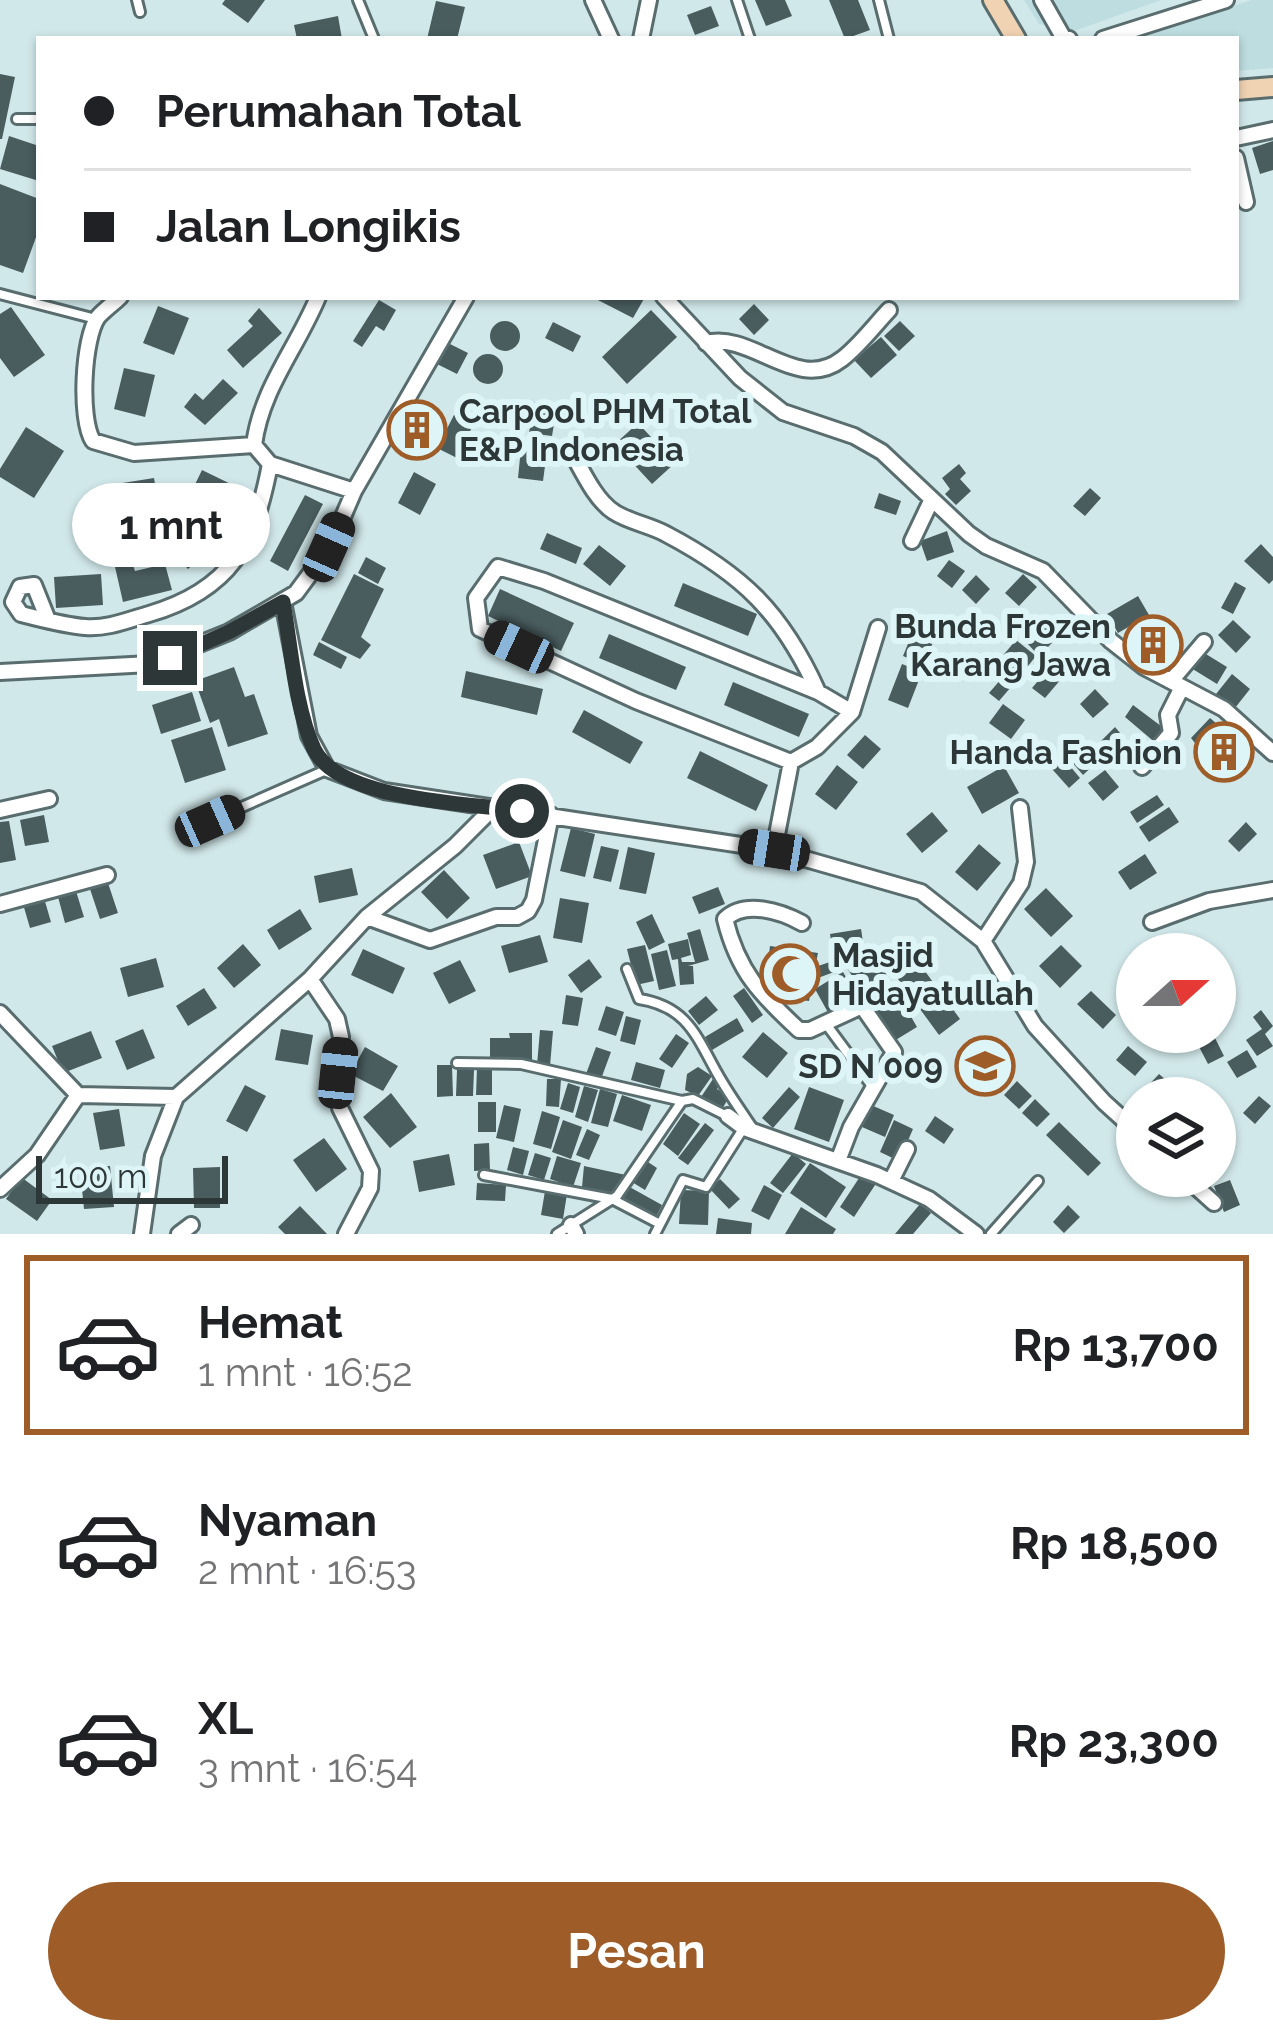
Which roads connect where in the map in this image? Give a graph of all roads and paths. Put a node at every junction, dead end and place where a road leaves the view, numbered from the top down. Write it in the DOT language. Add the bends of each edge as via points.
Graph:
graph roads {
  1 [pos="137,0"];
  2 [pos="593,0"];
  3 [pos="649,0"];
  4 [pos="737,0"];
  5 [pos="879,0"];
  6 [pos="993,0"];
  7 [pos="1042,0"];
  8 [pos="1226,0"];
  9 [pos="361,2"];
  10 [pos="140,12"];
  11 [pos="373,36"];
  12 [pos="610,36"];
  13 [pos="642,36"];
  14 [pos="749,36"];
  15 [pos="888,36"];
  16 [pos="1014,36"];
  17 [pos="1062,36"];
  18 [pos="1112,36"];
  19 [pos="1273,87"];
  20 [pos="1239,90"];
  21 [pos="36,118"];
  22 [pos="17,119"];
  23 [pos="1273,130"];
  24 [pos="1239,137"];
  25 [pos="1239,171"];
  26 [pos="1246,202"];
  27 [pos="0,294"];
  28 [pos="117,300"];
  29 [pos="317,300"];
  30 [pos="464,300"];
  31 [pos="667,300"];
  32 [pos="889,310"];
  33 [pos="96,319"];
  34 [pos="706,343"];
  35 [pos="254,445"];
  36 [pos="571,451"];
  37 [pos="270,464"];
  38 [pos="354,491"];
  39 [pos="931,501"];
  40 [pos="913,541"];
  41 [pos="283,602"];
  42 [pos="48,620"];
  43 [pos="878,628"];
  44 [pos="1204,642"];
  45 [pos="1,671"];
  46 [pos="1177,684"];
  47 [pos="818,692"];
  48 [pos="852,712"];
  49 [pos="1273,753"];
  50 [pos="791,762"];
  51 [pos="1142,767"];
  52 [pos="327,769"];
  53 [pos="49,799"];
  54 [pos="494,807"];
  55 [pos="1020,808"];
  56 [pos="0,810"];
  57 [pos="551,815"];
  58 [pos="210,821"];
  59 [pos="774,850"];
  60 [pos="107,875"];
  61 [pos="1273,890"];
  62 [pos="0,904"];
  63 [pos="367,917"];
  64 [pos="802,922"];
  65 [pos="1152,922"];
  66 [pos="983,941"];
  67 [pos="627,969"];
  68 [pos="310,980"];
  69 [pos="0,1013"];
  70 [pos="825,1022"];
  71 [pos="457,1064"];
  72 [pos="872,1086"];
  73 [pos="78,1095"];
  74 [pos="176,1097"];
  75 [pos="682,1101"];
  76 [pos="1116,1113"];
  77 [pos="728,1116"];
  78 [pos="749,1129"];
  79 [pos="907,1149"];
  80 [pos="838,1161"];
  81 [pos="484,1175"];
  82 [pos="891,1181"];
  83 [pos="1038,1181"];
  84 [pos="0,1189"];
  85 [pos="1207,1197"];
  86 [pos="612,1199"];
  87 [pos="1214,1203"];
  88 [pos="658,1229"];
  89 [pos="568,1231"];
  90 [pos="142,1234"];
  91 [pos="346,1234"];
  92 [pos="976,1234"];
  93 [pos="991,1234"];
  1 -- 10 [label="lane"];
  2 -- 12 [label="street"];
  3 -- 13 [label="street"];
  4 -- 14 [label="lane"];
  5 -- 15 [label="lane"];
  6 -- 16 [label="main road"];
  7 -- 17 [label="street"];
  8 -- 18 [label="street"];
  9 -- 11 [label="lane"];
  19 -- 20 [label="main road"];
  21 -- 22 [label="lane"];
  23 -- 24 [label="street"];
  25 -- 26 [label="street"];
  27 -- 33 [label="lane"];
  28 -- 33 [label="street"];
  29 -- 35 [label="street" via="271,385"];
  30 -- 38 [label="street"];
  31 -- 34 [label="street"];
  32 -- 34 [label="street" via="824,368 796,368 730,340"];
  33 -- 35 [label="street" via="82,419 93,441 134,453"];
  34 -- 39 [label="street" via="783,412 881,452"];
  35 -- 37 [label="street"];
  36 -- 47 [label="street" via="612,512 737,576 767,608"];
  37 -- 38 [label="street"];
  37 -- 42 [label="street" via="226,575 166,609 116,624"];
  38 -- 41 [label="street" via="319,564"];
  39 -- 40 [label="street"];
  39 -- 46 [label="street" via="986,546 1042,571 1111,641"];
  41 -- 45 [label="street" via="150,664"];
  41 -- 52 [label="street" via="303,715"];
  43 -- 48 [label="street"];
  44 -- 46 [label="street"];
  46 -- 49 [label="street" via="1224,709"];
  46 -- 51 [label="street" via="1171,733"];
  47 -- 48 [label="street"];
  47 -- 50 [label="street" via="498,567 476,598 480,629"];
  48 -- 50 [label="street"];
  50 -- 59 [label="street"];
  52 -- 54 [label="street" via="384,790"];
  52 -- 58 [label="lane"];
  53 -- 56 [label="street"];
  54 -- 57 [label="street"];
  54 -- 63 [label="street"];
  55 -- 66 [label="street" via="1021,883"];
  57 -- 59 [label="street"];
  57 -- 63 [label="street" via="528,911 430,940"];
  59 -- 66 [label="street" via="921,892"];
  60 -- 62 [label="street"];
  61 -- 65 [label="street"];
  63 -- 68 [label="street"];
  64 -- 70 [label="street" via="751,909 725,919 758,991 800,1030"];
  66 -- 76 [label="street" via="1036,1026"];
  67 -- 78 [label="lane" via="638,999 681,1014 698,1033"];
  68 -- 74 [label="street"];
  68 -- 91 [label="street" via="337,1019 340,1108 371,1171"];
  69 -- 73 [label="street"];
  70 -- 72 [label="lane"];
  70 -- 72 [label="street" via="865,1008 894,1053"];
  71 -- 75 [label="lane" via="521,1064"];
  72 -- 80 [label="street"];
  73 -- 74 [label="street"];
  73 -- 84 [label="street" via="37,1155"];
  74 -- 90 [label="street" via="153,1156"];
  75 -- 77 [label="lane"];
  75 -- 86 [label="lane"];
  77 -- 78 [label="street"];
  78 -- 80 [label="street"];
  78 -- 88 [label="lane" via="706,1187 683,1180"];
  79 -- 82 [label="street"];
  80 -- 82 [label="street"];
  81 -- 86 [label="lane"];
  82 -- 92 [label="street"];
  83 -- 93 [label="lane"];
  85 -- 87 [label="street"];
  86 -- 88 [label="lane"];
  86 -- 89 [label="lane"];
}
